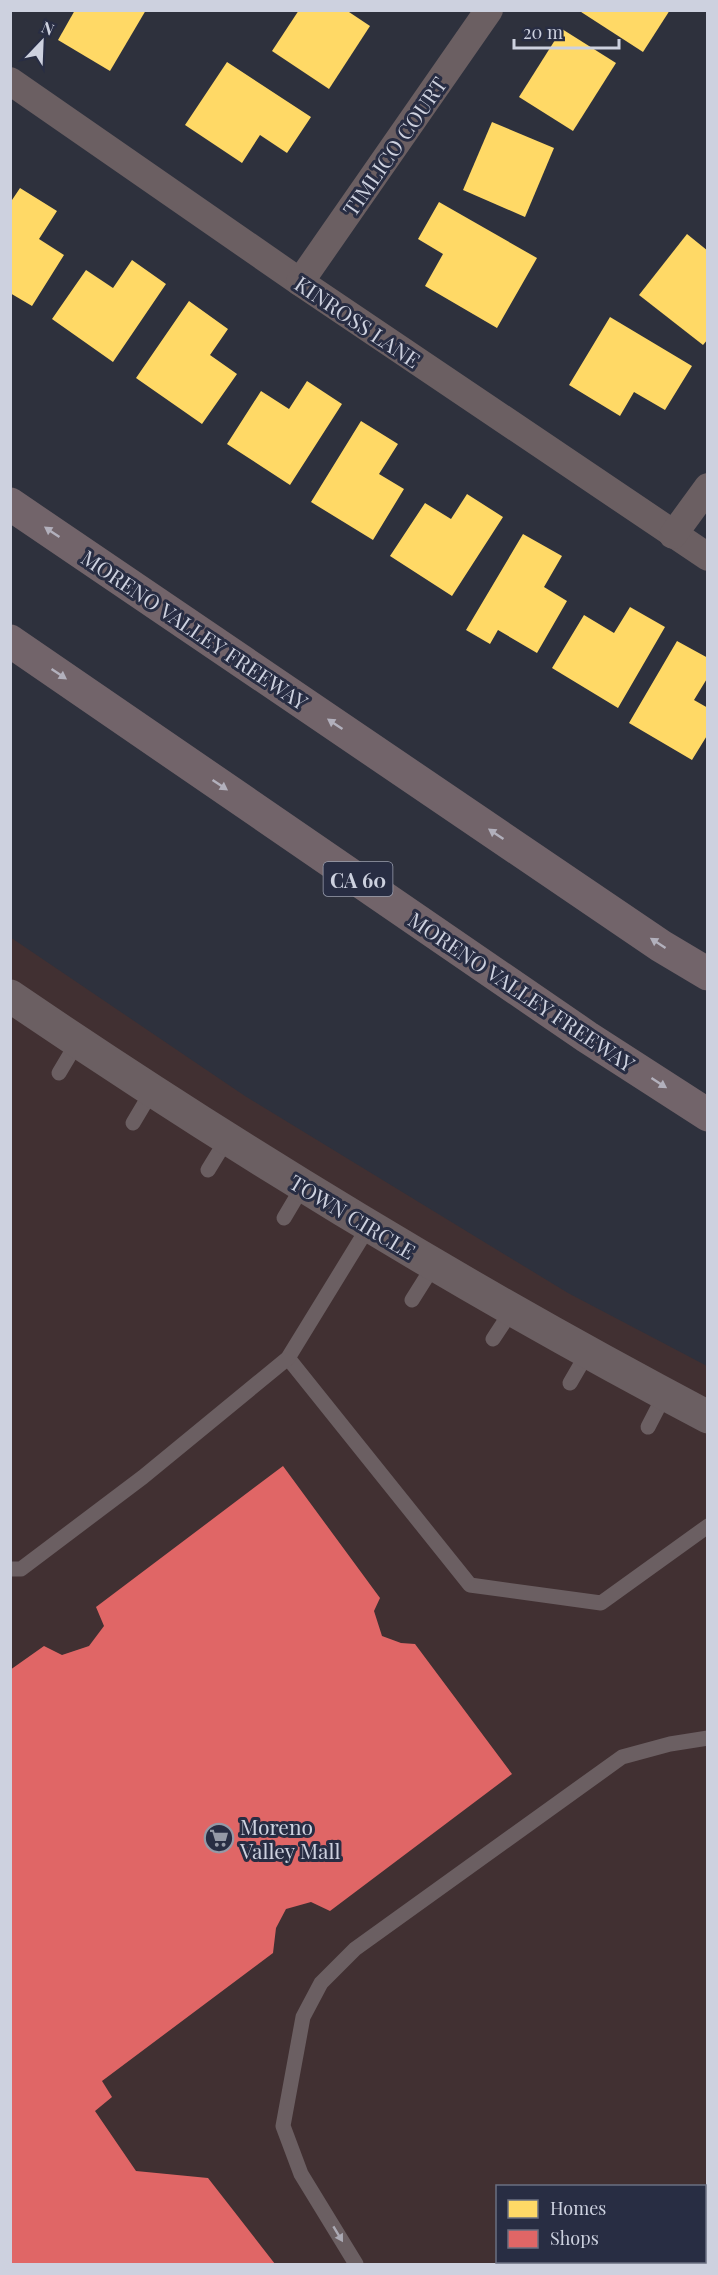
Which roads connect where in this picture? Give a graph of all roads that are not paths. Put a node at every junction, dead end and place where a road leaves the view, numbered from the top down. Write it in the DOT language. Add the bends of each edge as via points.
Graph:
graph roads {
  1 [pos="489,10"];
  2 [pos="10,81"];
  3 [pos="300,282"];
  4 [pos="708,487"];
  5 [pos="10,504"];
  6 [pos="673,535"];
  7 [pos="708,557"];
  8 [pos="10,641"];
  9 [pos="708,974"];
  10 [pos="10,996"];
  11 [pos="78,1041"];
  12 [pos="59,1073"];
  13 [pos="152,1091"];
  14 [pos="708,1115"];
  15 [pos="133,1123"];
  16 [pos="227,1139"];
  17 [pos="208,1170"];
  18 [pos="303,1186"];
  19 [pos="284,1218"];
  20 [pos="369,1226"];
  21 [pos="435,1265"];
  22 [pos="412,1300"];
  23 [pos="512,1310"];
  24 [pos="493,1339"];
  25 [pos="588,1352"];
  26 [pos="288,1358"];
  27 [pos="570,1383"];
  28 [pos="665,1394"];
  29 [pos="708,1417"];
  30 [pos="648,1427"];
  31 [pos="708,1526"];
  32 [pos="10,1569"];
  33 [pos="708,1738"];
  34 [pos="356,2265"];
  1 -- 3 [label="street, TIMLICO COURT"];
  2 -- 3 [label="street, KINROSS LANE"];
  3 -- 6 [label="street, KINROSS LANE"];
  4 -- 6 [label="street"];
  9 -- 5 [label="highway, MORENO VALLEY FREEWAY, one-way" via="661,946"];
  6 -- 7 [label="street, KINROSS LANE"];
  8 -- 14 [label="highway, MORENO VALLEY FREEWAY / CA 60, one-way"];
  10 -- 11 [label="street, TOWN CIRCLE"];
  11 -- 12 [label="lane"];
  11 -- 13 [label="street, TOWN CIRCLE"];
  13 -- 15 [label="lane"];
  13 -- 16 [label="street, TOWN CIRCLE"];
  16 -- 17 [label="lane"];
  16 -- 18 [label="street, TOWN CIRCLE"];
  18 -- 19 [label="lane"];
  18 -- 20 [label="street, TOWN CIRCLE"];
  20 -- 21 [label="street, TOWN CIRCLE"];
  20 -- 26 [label="lane"];
  21 -- 22 [label="lane"];
  21 -- 23 [label="street, TOWN CIRCLE"];
  23 -- 24 [label="lane"];
  23 -- 25 [label="street, TOWN CIRCLE"];
  25 -- 27 [label="lane"];
  25 -- 28 [label="street, TOWN CIRCLE"];
  26 -- 31 [label="lane" via="470,1585 601,1603"];
  26 -- 32 [label="lane" via="143,1477 21,1569"];
  28 -- 29 [label="street, TOWN CIRCLE"];
  28 -- 30 [label="lane"];
  33 -- 34 [label="lane, one-way" via="622,1757 355,1948 321,1983 303,2017 283,2126 301,2174"];
}
